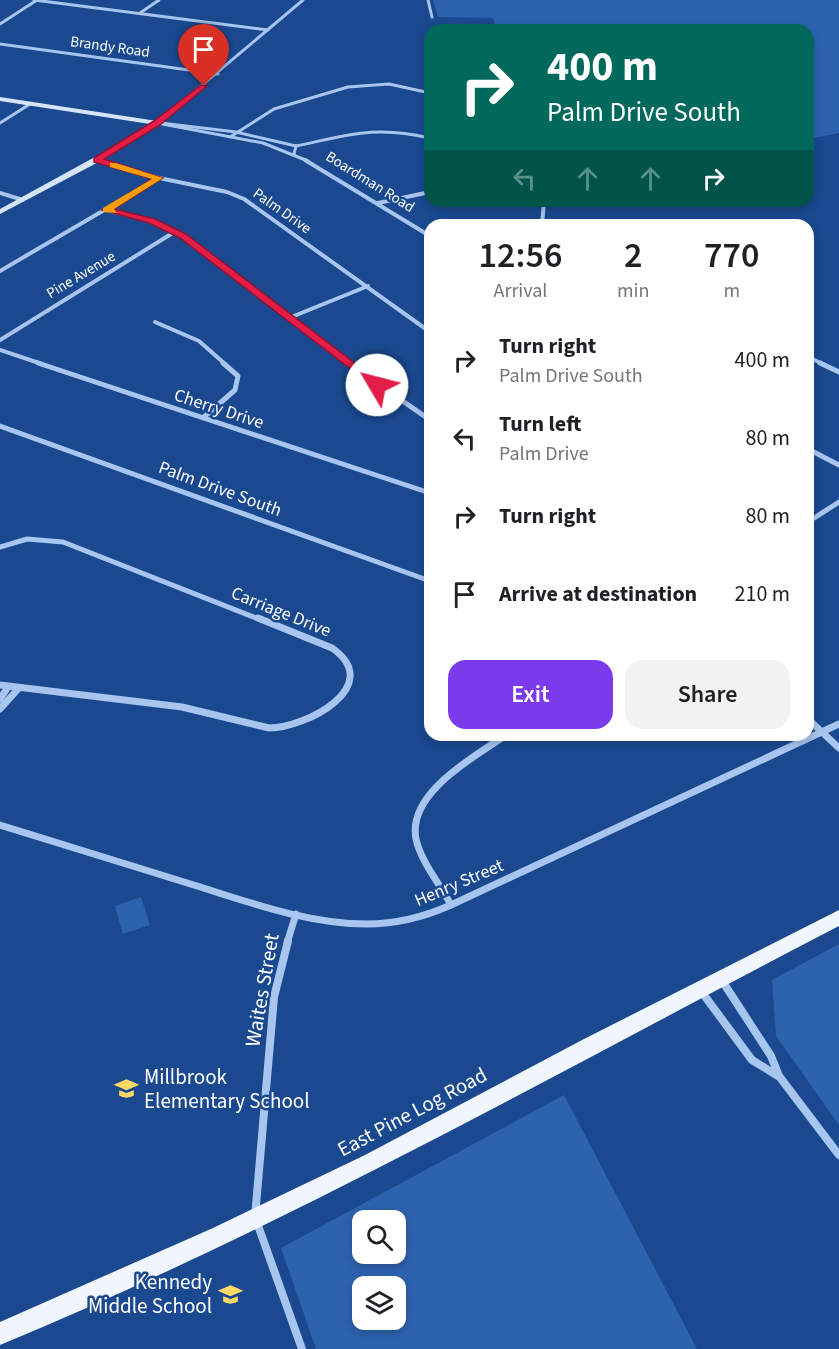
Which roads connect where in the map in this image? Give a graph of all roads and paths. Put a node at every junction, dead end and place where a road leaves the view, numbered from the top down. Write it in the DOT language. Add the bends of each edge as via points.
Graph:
graph roads {
  1 [pos="35,0"];
  2 [pos="159,0"];
  3 [pos="303,0"];
  4 [pos="428,0"];
  5 [pos="139,14"];
  6 [pos="432,17"];
  7 [pos="0,24"];
  8 [pos="268,30"];
  9 [pos="0,44"];
  10 [pos="218,74"];
  11 [pos="424,92"];
  12 [pos="0,99"];
  13 [pos="30,104"];
  14 [pos="0,123"];
  15 [pos="157,123"];
  16 [pos="236,132"];
  17 [pos="229,137"];
  18 [pos="424,137"];
  19 [pos="296,146"];
  20 [pos="294,154"];
  21 [pos="97,160"];
  22 [pos="159,178"];
  23 [pos="0,193"];
  24 [pos="424,193"];
  25 [pos="23,200"];
  26 [pos="378,203"];
  27 [pos="106,210"];
  28 [pos="0,212"];
  29 [pos="176,231"];
  30 [pos="424,232"];
  31 [pos="0,271"];
  32 [pos="368,286"];
  33 [pos="289,318"];
  34 [pos="156,322"];
  35 [pos="424,328"];
  36 [pos="0,340"];
  37 [pos="0,350"];
  38 [pos="814,360"];
  39 [pos="839,372"];
  40 [pos="424,416"];
  41 [pos="204,417"];
  42 [pos="0,426"];
  43 [pos="814,451"];
  44 [pos="839,465"];
  45 [pos="424,491"];
  46 [pos="839,502"];
  47 [pos="814,518"];
  48 [pos="0,547"];
  49 [pos="424,579"];
  50 [pos="0,685"];
  51 [pos="8,687"];
  52 [pos="18,689"];
  53 [pos="0,699"];
  54 [pos="0,709"];
  55 [pos="839,724"];
  56 [pos="814,725"];
  57 [pos="822,732"];
  58 [pos="814,736"];
  59 [pos="498,741"];
  60 [pos="803,741"];
  61 [pos="839,748"];
  62 [pos="0,825"];
  63 [pos="452,905"];
  64 [pos="296,914"];
  65 [pos="839,917"];
  66 [pos="721,979"];
  67 [pos="700,989"];
  68 [pos="779,1076"];
  69 [pos="839,1155"];
  70 [pos="255,1217"];
  71 [pos="0,1334"];
  72 [pos="302,1349"];
  1 -- 5 [label="street"];
  1 -- 7 [label="street"];
  2 -- 5 [label="street"];
  3 -- 8 [label="street"];
  4 -- 6 [label="street"];
  5 -- 8 [label="street"];
  8 -- 10 [label="street"];
  9 -- 10 [label="street, Brandy Road"];
  10 -- 15 [label="street"];
  11 -- 16 [label="street" via="389,84 352,86 274,109"];
  12 -- 13 [label="street, Boardman Road"];
  13 -- 14 [label="street"];
  13 -- 15 [label="street, Boardman Road"];
  15 -- 16 [label="street, Boardman Road"];
  15 -- 17 [label="street, Boardman Road"];
  15 -- 21 [label="street"];
  16 -- 17 [label="street"];
  16 -- 19 [label="street, Boardman Road"];
  17 -- 20 [label="street, Boardman Road"];
  18 -- 19 [label="street" via="372,130"];
  19 -- 20 [label="street"];
  20 -- 26 [label="street, Boardman Road"];
  21 -- 22 [label="street, Palm Drive"];
  21 -- 25 [label="street"];
  22 -- 27 [label="street"];
  22 -- 32 [label="street, Palm Drive" via="244,199"];
  23 -- 25 [label="street"];
  24 -- 26 [label="street"];
  25 -- 28 [label="street"];
  26 -- 30 [label="street, Boardman Road"];
  27 -- 29 [label="street"];
  27 -- 31 [label="street"];
  29 -- 33 [label="street"];
  29 -- 36 [label="street, Pine Avenue"];
  32 -- 33 [label="street"];
  32 -- 35 [label="street, Palm Drive"];
  33 -- 40 [label="street"];
  34 -- 41 [label="street" via="199,341 238,376 235,390"];
  37 -- 41 [label="street, Cherry Drive"];
  38 -- 39 [label="street"];
  41 -- 45 [label="street, Cherry Drive"];
  42 -- 49 [label="street, Palm Drive South"];
  43 -- 44 [label="street"];
  46 -- 47 [label="street"];
  48 -- 52 [label="street, Carriage Drive" via="15,540 39,537 73,545 332,648 343,657 351,673 343,696 305,721 284,728 259,726 182,707"];
  50 -- 51 [label="street, Carriage Drive"];
  51 -- 52 [label="street, Carriage Drive"];
  51 -- 53 [label="street"];
  52 -- 54 [label="street"];
  55 -- 57 [label="street, Henry Street"];
  56 -- 57 [label="street"];
  57 -- 58 [label="street, Henry Street"];
  57 -- 61 [label="street"];
  59 -- 63 [label="street" via="441,781 419,810 416,837"];
  60 -- 63 [label="street, Henry Street"];
  62 -- 64 [label="street, Henry Street"];
  63 -- 64 [label="street, Henry Street" via="413,919 381,924"];
  64 -- 70 [label="street, Waites Street" via="274,997"];
  65 -- 66 [label="main road, East Pine Log Road"];
  66 -- 67 [label="main road, East Pine Log Road"];
  66 -- 68 [label="street" via="771,1056"];
  67 -- 68 [label="street" via="752,1060"];
  67 -- 70 [label="main road, East Pine Log Road" via="372,1162"];
  68 -- 69 [label="street"];
  70 -- 71 [label="main road, East Pine Log Road" via="221,1236"];
  70 -- 72 [label="street"];
}
